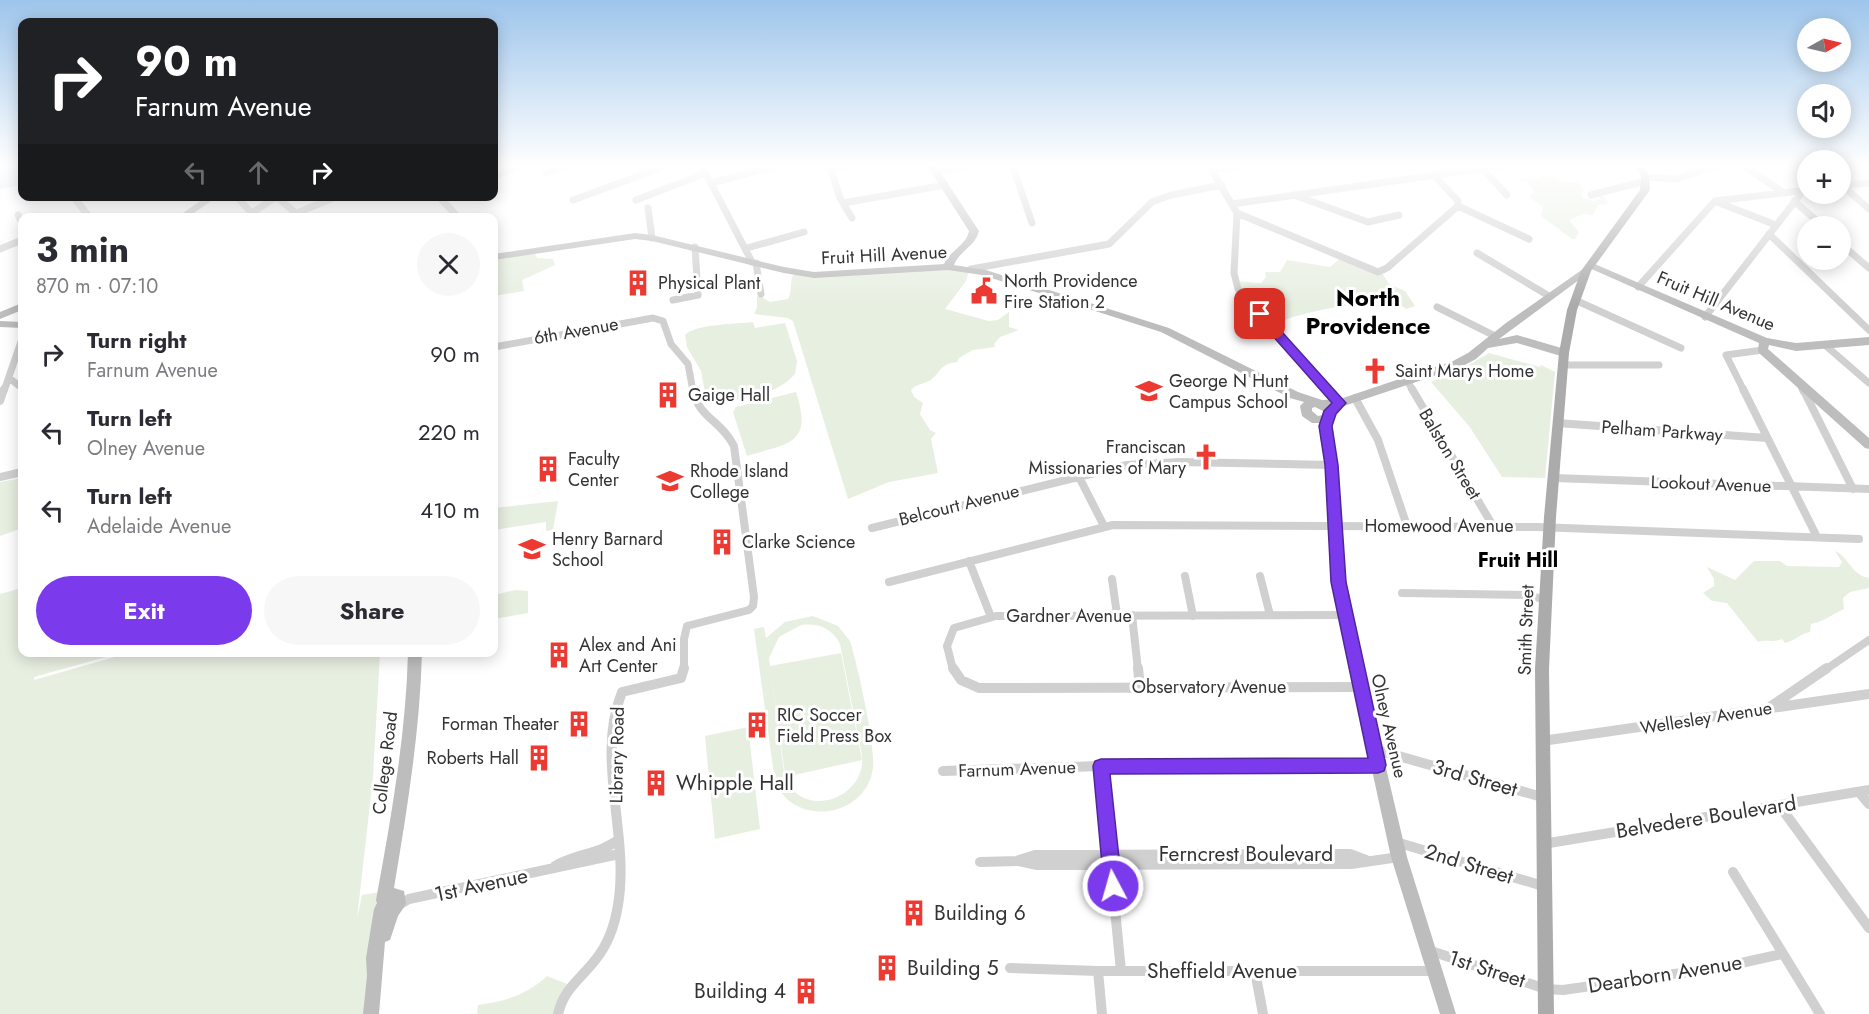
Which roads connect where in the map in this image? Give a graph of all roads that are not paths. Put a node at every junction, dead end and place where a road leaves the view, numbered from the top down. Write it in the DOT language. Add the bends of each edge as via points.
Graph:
graph roads {
  1 [pos="648,211"];
  2 [pos="727,211"];
  3 [pos="848,211"];
  4 [pos="961,211"];
  5 [pos="1028,211"];
  6 [pos="1142,211"];
  7 [pos="1338,211"];
  8 [pos="1452,211"];
  9 [pos="1469,211"];
  10 [pos="1630,211"];
  11 [pos="1706,211"];
  12 [pos="1741,211"];
  13 [pos="1786,211"];
  14 [pos="1237,213"];
  15 [pos="1399,215"];
  16 [pos="852,218"];
  17 [pos="1359,219"];
  18 [pos="1032,223"];
  19 [pos="1776,225"];
  20 [pos="804,232"];
  21 [pos="1769,234"];
  22 [pos="652,238"];
  23 [pos="1529,239"];
  24 [pos="18,242"];
  25 [pos="695,247"];
  26 [pos="747,248"];
  27 [pos="0,249"];
  28 [pos="1851,252"];
  29 [pos="1477,253"];
  30 [pos="498,254"];
  31 [pos="754,262"];
  32 [pos="1005,263"];
  33 [pos="948,267"];
  34 [pos="1588,268"];
  35 [pos="1869,268"];
  36 [pos="971,269"];
  37 [pos="990,273"];
  38 [pos="1638,286"];
  39 [pos="761,294"];
  40 [pos="1549,296"];
  41 [pos="673,300"];
  42 [pos="1575,300"];
  43 [pos="1437,306"];
  44 [pos="18,308"];
  45 [pos="11,312"];
  46 [pos="0,316"];
  47 [pos="1705,316"];
  48 [pos="18,319"];
  49 [pos="658,319"];
  50 [pos="18,323"];
  51 [pos="0,324"];
  52 [pos="1510,325"];
  53 [pos="1869,330"];
  54 [pos="559,334"];
  55 [pos="1495,336"];
  56 [pos="1522,340"];
  57 [pos="1869,341"];
  58 [pos="1825,345"];
  59 [pos="498,346"];
  60 [pos="1764,346"];
  61 [pos="1484,347"];
  62 [pos="1681,348"];
  63 [pos="18,351"];
  64 [pos="1564,359"];
  65 [pos="1659,365"];
  66 [pos="9,378"];
  67 [pos="1408,382"];
  68 [pos="1869,383"];
  69 [pos="1800,384"];
  70 [pos="18,385"];
  71 [pos="1294,395"];
  72 [pos="1355,398"];
  73 [pos="0,401"];
  74 [pos="1340,403"];
  75 [pos="1324,409"];
  76 [pos="1306,412"];
  77 [pos="1557,423"];
  78 [pos="1767,438"];
  79 [pos="1327,440"];
  80 [pos="1869,445"];
  81 [pos="1332,465"];
  82 [pos="18,473"];
  83 [pos="1078,475"];
  84 [pos="0,477"];
  85 [pos="1554,478"];
  86 [pos="1791,486"];
  87 [pos="1853,489"];
  88 [pos="1869,489"];
  89 [pos="1104,526"];
  90 [pos="1334,526"];
  91 [pos="1407,526"];
  92 [pos="1493,526"];
  93 [pos="1550,527"];
  94 [pos="872,528"];
  95 [pos="1817,537"];
  96 [pos="1859,539"];
  97 [pos="969,561"];
  98 [pos="1185,576"];
  99 [pos="1260,576"];
  100 [pos="1112,579"];
  101 [pos="889,582"];
  102 [pos="1401,593"];
  103 [pos="1545,600"];
  104 [pos="1117,615"];
  105 [pos="1132,615"];
  106 [pos="1193,615"];
  107 [pos="1270,615"];
  108 [pos="1344,615"];
  109 [pos="991,617"];
  110 [pos="1869,640"];
  111 [pos="415,657"];
  112 [pos="1058,687"];
  113 [pos="1140,687"];
  114 [pos="1360,687"];
  115 [pos="1869,694"];
  116 [pos="1767,709"];
  117 [pos="1542,741"];
  118 [pos="1374,749"];
  119 [pos="1378,765"];
  120 [pos="1101,766"];
  121 [pos="943,771"];
  122 [pos="1864,791"];
  123 [pos="1542,797"];
  124 [pos="1869,804"];
  125 [pos="1779,805"];
  126 [pos="618,840"];
  127 [pos="1395,842"];
  128 [pos="1543,844"];
  129 [pos="619,854"];
  130 [pos="1399,857"];
  131 [pos="1110,860"];
  132 [pos="980,862"];
  133 [pos="552,868"];
  134 [pos="1733,872"];
  135 [pos="1543,886"];
  136 [pos="394,902"];
  137 [pos="1869,927"];
  138 [pos="1428,950"];
  139 [pos="1782,954"];
  140 [pos="1010,968"];
  141 [pos="1434,970"];
  142 [pos="1098,971"];
  143 [pos="1121,971"];
  144 [pos="1255,971"];
  145 [pos="1546,989"];
  146 [pos="371,1014"];
  147 [pos="558,1014"];
  148 [pos="1102,1014"];
  149 [pos="1263,1014"];
  150 [pos="1448,1014"];
  151 [pos="1546,1014"];
  152 [pos="1820,1014"];
  1 -- 22 [label="street"];
  2 -- 26 [label="street"];
  3 -- 16 [label="street"];
  4 -- 33 [label="main road" via="975,234 970,243 949,259"];
  5 -- 18 [label="street"];
  6 -- 32 [label="street" via="1109,244"];
  7 -- 17 [label="street"];
  8 -- 14 [label="street" via="1378,272"];
  9 -- 23 [label="street"];
  10 -- 34 [label="main road, Smith Street"];
  11 -- 38 [label="street"];
  12 -- 19 [label="street"];
  13 -- 19 [label="street"];
  14 -- 74 [label="street" via="1234,273 1238,289"];
  15 -- 17 [label="street" via="1376,221"];
  19 -- 21 [label="street"];
  20 -- 26 [label="street"];
  21 -- 47 [label="street"];
  21 -- 53 [label="street"];
  22 -- 25 [label="main road, Fruit Hill Avenue"];
  22 -- 30 [label="main road, Fruit Hill Avenue" via="616,238"];
  24 -- 27 [label="street"];
  25 -- 31 [label="main road, Fruit Hill Avenue"];
  25 -- 41 [label="street" via="698,295"];
  26 -- 31 [label="street"];
  28 -- 35 [label="street"];
  29 -- 40 [label="street"];
  31 -- 33 [label="main road, Fruit Hill Avenue" via="814,275"];
  31 -- 39 [label="street"];
  32 -- 36 [label="street"];
  32 -- 37 [label="street"];
  33 -- 36 [label="main road, Fruit Hill Avenue"];
  34 -- 38 [label="main road, Fruit Hill Avenue"];
  34 -- 40 [label="main road"];
  34 -- 42 [label="main road, Smith Street"];
  36 -- 37 [label="main road, Fruit Hill Avenue"];
  37 -- 71 [label="main road, Fruit Hill Avenue" via="1165,330"];
  38 -- 47 [label="main road, Fruit Hill Avenue"];
  40 -- 52 [label="main road"];
  42 -- 62 [label="street"];
  42 -- 64 [label="main road, Smith Street"];
  43 -- 55 [label="street"];
  44 -- 45 [label="main road"];
  45 -- 46 [label="main road"];
  45 -- 48 [label="main road"];
  47 -- 60 [label="main road, Fruit Hill Avenue"];
  49 -- 54 [label="street, 6th Avenue"];
  49 -- 126 [label="street, Library Road" via="665,323 671,344 688,364 696,406 727,432 734,446 754,602 751,609 687,626 682,635 685,667 681,678 622,692 617,699 614,737"];
  50 -- 51 [label="main road"];
  52 -- 55 [label="main road"];
  52 -- 56 [label="main road"];
  54 -- 59 [label="street, 6th Avenue"];
  55 -- 61 [label="main road"];
  56 -- 61 [label="main road" via="1503,340"];
  56 -- 64 [label="main road"];
  57 -- 58 [label="main road, Fruit Hill Avenue"];
  58 -- 60 [label="main road, Fruit Hill Avenue"];
  58 -- 68 [label="street"];
  60 -- 69 [label="main road"];
  60 -- 78 [label="street" via="1726,355"];
  61 -- 67 [label="main road" via="1457,364"];
  63 -- 66 [label="street"];
  64 -- 65 [label="street"];
  64 -- 77 [label="main road, Smith Street"];
  66 -- 70 [label="street"];
  66 -- 73 [label="street"];
  67 -- 72 [label="main road"];
  67 -- 92 [label="street, Balston Street"];
  69 -- 80 [label="main road"];
  69 -- 87 [label="street"];
  71 -- 75 [label="main road, Fruit Hill Avenue"];
  71 -- 76 [label="main road, Fruit Hill Avenue"];
  72 -- 74 [label="main road"];
  72 -- 91 [label="street" via="1378,440"];
  74 -- 75 [label="main road"];
  75 -- 76 [label="main road" via="1310,403"];
  75 -- 76 [label="main road" via="1316,420"];
  75 -- 79 [label="main road, Olney Avenue"];
  76 -- 79 [label="main road, Olney Avenue"];
  77 -- 78 [label="street, Pelham Parkway"];
  77 -- 85 [label="main road, Smith Street"];
  78 -- 86 [label="street"];
  79 -- 81 [label="main road, Olney Avenue"];
  81 -- 83 [label="street, Belcourt Avenue" via="1143,463"];
  81 -- 90 [label="main road, Olney Avenue"];
  82 -- 84 [label="street"];
  83 -- 89 [label="street"];
  83 -- 94 [label="street, Belcourt Avenue"];
  85 -- 86 [label="street, Lookout Avenue"];
  85 -- 93 [label="main road, Smith Street"];
  86 -- 87 [label="street, Lookout Avenue"];
  86 -- 95 [label="street"];
  87 -- 88 [label="street, Lookout Avenue"];
  89 -- 90 [label="street, Homewood Avenue"];
  89 -- 97 [label="street, Homewood Avenue"];
  90 -- 91 [label="street, Homewood Avenue"];
  90 -- 108 [label="main road, Olney Avenue"];
  91 -- 92 [label="street, Homewood Avenue"];
  92 -- 93 [label="street, Homewood Avenue"];
  93 -- 95 [label="street, Homewood Avenue"];
  93 -- 103 [label="main road, Smith Street"];
  95 -- 96 [label="street, Homewood Avenue"];
  97 -- 101 [label="street, Homewood Avenue"];
  97 -- 109 [label="street"];
  98 -- 106 [label="street"];
  99 -- 107 [label="street"];
  100 -- 104 [label="street"];
  102 -- 103 [label="street" via="1529,595"];
  103 -- 117 [label="main road, Smith Street"];
  104 -- 105 [label="street, Gardner Avenue"];
  104 -- 109 [label="street, Gardner Avenue"];
  105 -- 106 [label="street, Gardner Avenue"];
  105 -- 113 [label="street"];
  106 -- 107 [label="street, Gardner Avenue"];
  107 -- 108 [label="street, Gardner Avenue"];
  108 -- 114 [label="main road, Olney Avenue"];
  109 -- 112 [label="street, Gardner Avenue" via="957,626 947,638 950,663 958,678 979,688"];
  110 -- 116 [label="street"];
  111 -- 136 [label="main road, College Road" via="416,676 388,879"];
  112 -- 113 [label="street, Observatory Avenue"];
  113 -- 114 [label="street, Observatory Avenue"];
  114 -- 118 [label="main road, Olney Avenue"];
  115 -- 116 [label="street, Wellesley Avenue"];
  116 -- 117 [label="street, Wellesley Avenue"];
  117 -- 123 [label="main road, Smith Street"];
  118 -- 119 [label="main road, Olney Avenue"];
  118 -- 123 [label="street, 3rd Street"];
  119 -- 120 [label="street, Farnum Avenue"];
  119 -- 127 [label="main road, Olney Avenue"];
  120 -- 121 [label="street, Farnum Avenue"];
  120 -- 131 [label="street"];
  122 -- 124 [label="street"];
  122 -- 125 [label="street, Belvedere Boulevard"];
  123 -- 128 [label="main road, Smith Street"];
  125 -- 128 [label="street, Belvedere Boulevard"];
  125 -- 137 [label="street"];
  126 -- 129 [label="street, Library Road"];
  126 -- 133 [label="street, 1st Avenue" via="611,848 568,857"];
  127 -- 130 [label="main road, Olney Avenue"];
  127 -- 135 [label="street, 2nd Street"];
  128 -- 135 [label="main road, Smith Street"];
  129 -- 133 [label="street, 1st Avenue"];
  129 -- 147 [label="street, Library Road" via="618,905 610,935 596,959 563,993"];
  130 -- 131 [label="street, Ferncrest Boulevard" via="1351,864"];
  130 -- 138 [label="main road, Olney Avenue"];
  131 -- 132 [label="street, Ferncrest Boulevard" via="1037,865 1019,861"];
  131 -- 143 [label="street"];
  133 -- 136 [label="street, 1st Avenue"];
  134 -- 139 [label="street"];
  135 -- 145 [label="main road, Smith Street"];
  136 -- 146 [label="main road, College Road" via="384,928"];
  138 -- 141 [label="main road, Olney Avenue"];
  138 -- 145 [label="street, 1st Street"];
  139 -- 145 [label="street, Dearborn Avenue" via="1723,967 1572,989"];
  139 -- 152 [label="street"];
  140 -- 142 [label="street, Sheffield Avenue"];
  141 -- 144 [label="street, Sheffield Avenue"];
  141 -- 150 [label="main road, Olney Avenue"];
  142 -- 143 [label="street, Sheffield Avenue"];
  142 -- 148 [label="street"];
  143 -- 144 [label="street, Sheffield Avenue"];
  144 -- 149 [label="street"];
  145 -- 151 [label="main road, Smith Street"];
}
